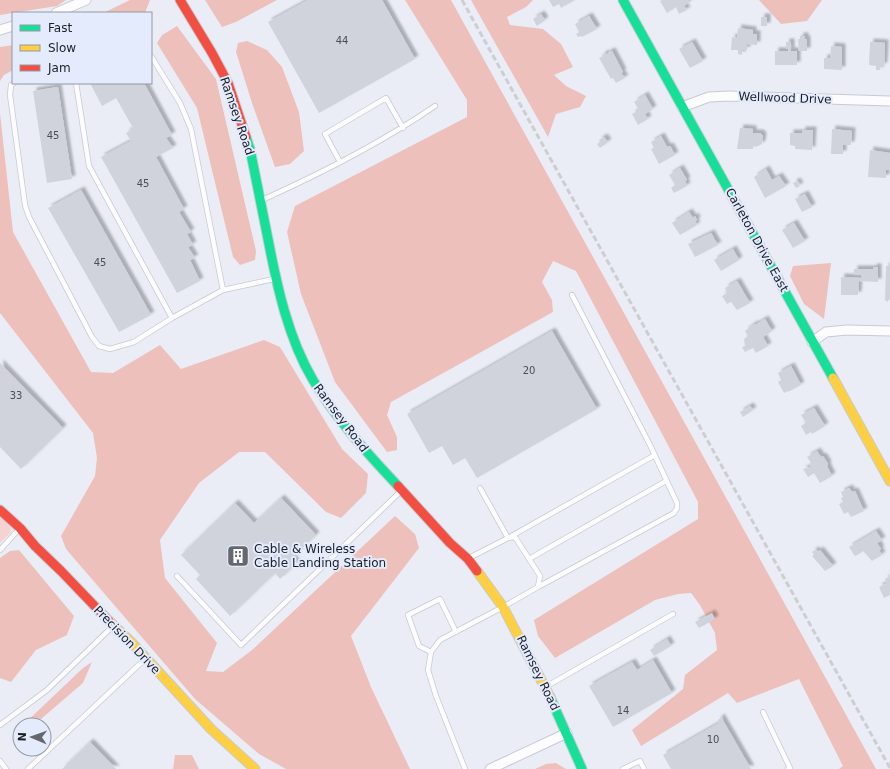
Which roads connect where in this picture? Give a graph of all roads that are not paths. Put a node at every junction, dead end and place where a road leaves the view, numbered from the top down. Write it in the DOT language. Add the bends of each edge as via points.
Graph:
graph roads {
  1 [pos="86,0"];
  2 [pos="180,0"];
  3 [pos="623,0"];
  4 [pos="58,12"];
  5 [pos="12,26"];
  6 [pos="0,30"];
  7 [pos="152,58"];
  8 [pos="12,84"];
  9 [pos="76,84"];
  10 [pos="890,101"];
  11 [pos="435,106"];
  12 [pos="682,107"];
  13 [pos="404,128"];
  14 [pos="340,162"];
  15 [pos="260,201"];
  16 [pos="276,279"];
  17 [pos="223,290"];
  18 [pos="572,295"];
  19 [pos="172,318"];
  20 [pos="890,331"];
  21 [pos="812,342"];
  22 [pos="655,455"];
  23 [pos="666,481"];
  24 [pos="890,481"];
  25 [pos="480,488"];
  26 [pos="401,491"];
  27 [pos="0,510"];
  28 [pos="20,528"];
  29 [pos="508,538"];
  30 [pos="0,550"];
  31 [pos="468,559"];
  32 [pos="529,559"];
  33 [pos="177,576"];
  34 [pos="538,587"];
  35 [pos="503,607"];
  36 [pos="673,614"];
  37 [pos="114,626"];
  38 [pos="456,632"];
  39 [pos="432,652"];
  40 [pos="146,658"];
  41 [pos="545,687"];
  42 [pos="764,712"];
  43 [pos="0,725"];
  44 [pos="566,733"];
  45 [pos="0,761"];
  46 [pos="6,769"];
  47 [pos="28,769"];
  48 [pos="255,769"];
  49 [pos="465,769"];
  50 [pos="490,769"];
  51 [pos="582,769"];
  52 [pos="623,769"];
  53 [pos="644,769"];
  54 [pos="788,769"];
  1 -- 4 [label="street"];
  2 -- 15 [label="street, Ramsey Road" via="228,83 250,149"];
  3 -- 12 [label="street, Carleton Drive East"];
  5 -- 6 [label="street"];
  7 -- 17 [label="lane" via="180,103 192,129"];
  8 -- 19 [label="lane" via="10,95 28,217 92,337 100,346 110,350 134,342"];
  9 -- 19 [label="lane" via="89,166"];
  10 -- 12 [label="street, Wellwood Drive" via="729,96 709,97"];
  11 -- 13 [label="lane"];
  12 -- 21 [label="street, Carleton Drive East"];
  13 -- 14 [label="lane"];
  13 -- 14 [label="lane" via="386,98 325,134"];
  14 -- 15 [label="lane"];
  15 -- 16 [label="street, Ramsey Road"];
  16 -- 17 [label="lane"];
  16 -- 26 [label="street, Ramsey Road" via="293,338 312,379 335,414"];
  17 -- 19 [label="lane"];
  18 -- 22 [label="lane"];
  20 -- 21 [label="street" via="826,332"];
  21 -- 24 [label="street, Carleton Drive East"];
  22 -- 23 [label="lane"];
  22 -- 29 [label="lane"];
  23 -- 32 [label="lane"];
  23 -- 34 [label="lane" via="677,503 674,513"];
  25 -- 29 [label="lane"];
  26 -- 31 [label="street, Ramsey Road"];
  26 -- 33 [label="lane" via="241,645"];
  27 -- 28 [label="street, Precision Drive"];
  28 -- 30 [label="lane"];
  28 -- 37 [label="street, Precision Drive"];
  29 -- 31 [label="lane"];
  29 -- 32 [label="lane" via="515,538"];
  31 -- 35 [label="street, Ramsey Road"];
  32 -- 34 [label="lane" via="540,576"];
  34 -- 35 [label="lane"];
  35 -- 38 [label="lane"];
  35 -- 41 [label="street, Ramsey Road"];
  36 -- 41 [label="lane"];
  37 -- 40 [label="street, Precision Drive"];
  37 -- 43 [label="lane" via="47,690"];
  38 -- 39 [label="lane" via="440,640"];
  38 -- 39 [label="lane" via="440,599 408,615 419,646"];
  39 -- 49 [label="lane" via="428,670"];
  40 -- 47 [label="lane"];
  40 -- 48 [label="street, Precision Drive" via="211,729"];
  41 -- 44 [label="street, Ramsey Road"];
  42 -- 54 [label="lane" via="790,768"];
  44 -- 50 [label="street"];
  44 -- 51 [label="street, Ramsey Road"];
  45 -- 46 [label="lane"];
  52 -- 53 [label="lane" via="640,761"];
}
